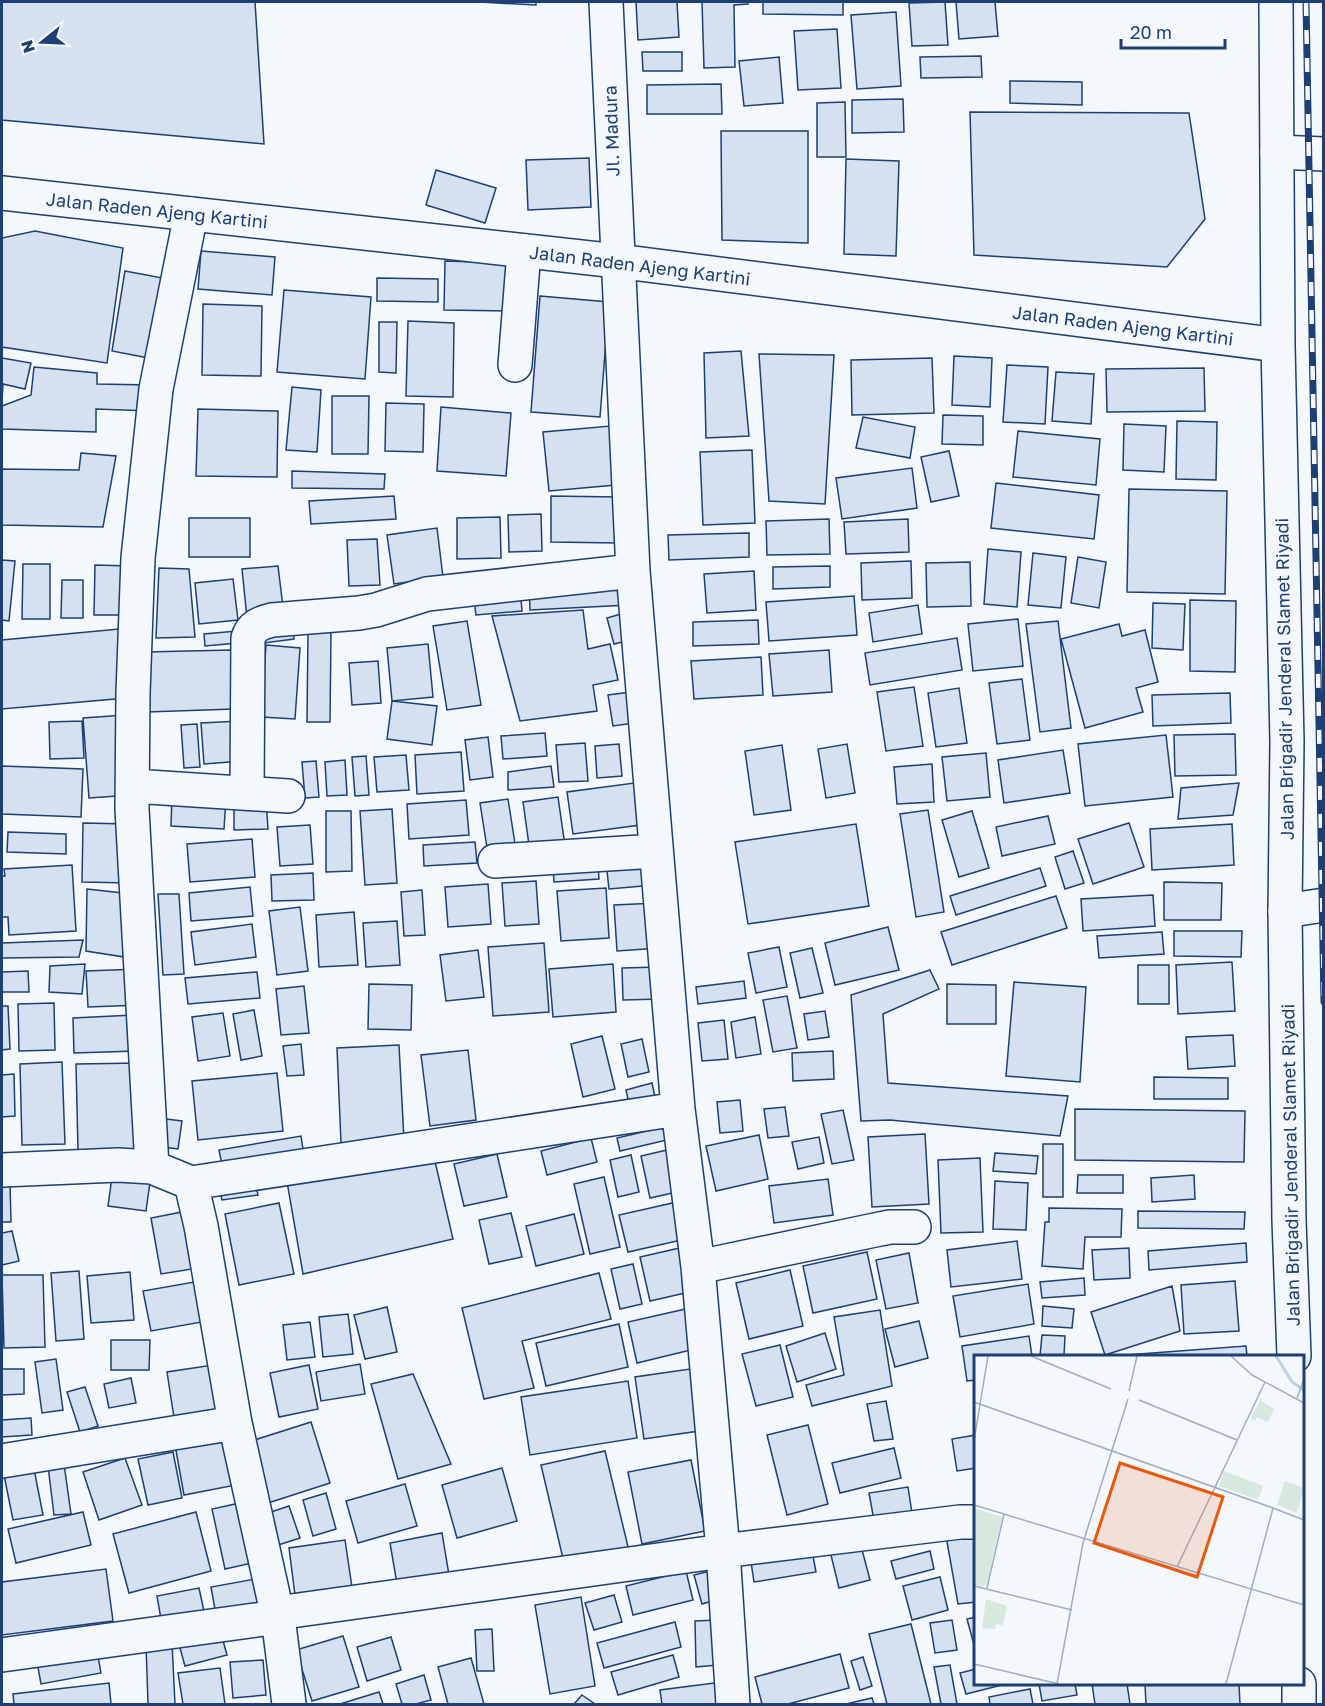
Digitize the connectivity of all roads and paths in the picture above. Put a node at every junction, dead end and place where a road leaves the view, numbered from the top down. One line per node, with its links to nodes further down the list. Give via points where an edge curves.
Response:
1 (606, 2): 8 (street, Jl. Madura)
2 (1276, 2): 3 (street, Jalan Brigadir Jenderal Slamet Riyadi)
3 (1277, 152): 4 (street); 9 (street, Jalan Brigadir Jenderal Slamet Riyadi)
4 (1323, 154)
5 (2, 193): 6 (street, Jalan Raden Ajeng Kartini)
6 (190, 214): 7 (street, Jalan Raden Ajeng Kartini); 12 (street, via 156,389 138,558)
7 (524, 251): 8 (street, Jalan Raden Ajeng Kartini); 10 (street)
8 (617, 261): 9 (street, Jalan Raden Ajeng Kartini); 11 (street, Jl. Madura)
9 (1278, 345): 18 (street, Jalan Brigadir Jenderal Slamet Riyadi, via 1287,741)
10 (515, 365)
11 (633, 571): 13 (street, via 427,594 367,612 259,624 248,638); 15 (street, Jl. Madura)
12 (133, 786): 13 (street); 20 (street)
13 (248, 793): 14 (street)
14 (288, 796)
15 (656, 851): 16 (street); 19 (street, Jl. Madura)
16 (495, 861)
17 (1323, 905): 18 (street)
18 (1286, 911): 25 (street, Jalan Brigadir Jenderal Slamet Riyadi)
19 (678, 1108): 22 (street); 24 (street, Jl. Madura)
20 (152, 1167): 21 (street); 22 (street)
21 (2, 1170)
22 (191, 1183): 26 (street)
23 (914, 1227): 24 (street, via 874,1230)
24 (698, 1267): 29 (street, Jl. Madura)
25 (1294, 1355)
26 (235, 1423): 27 (street); 30 (street)
27 (2, 1461)
28 (974, 1522): 29 (street)
29 (723, 1551): 30 (street); 34 (street, Jl. Madura)
30 (277, 1615): 31 (street); 33 (street)
31 (2, 1655)
32 (1299, 1685): 35 (street)
33 (289, 1704)
34 (733, 1704)
35 (1299, 1704)

